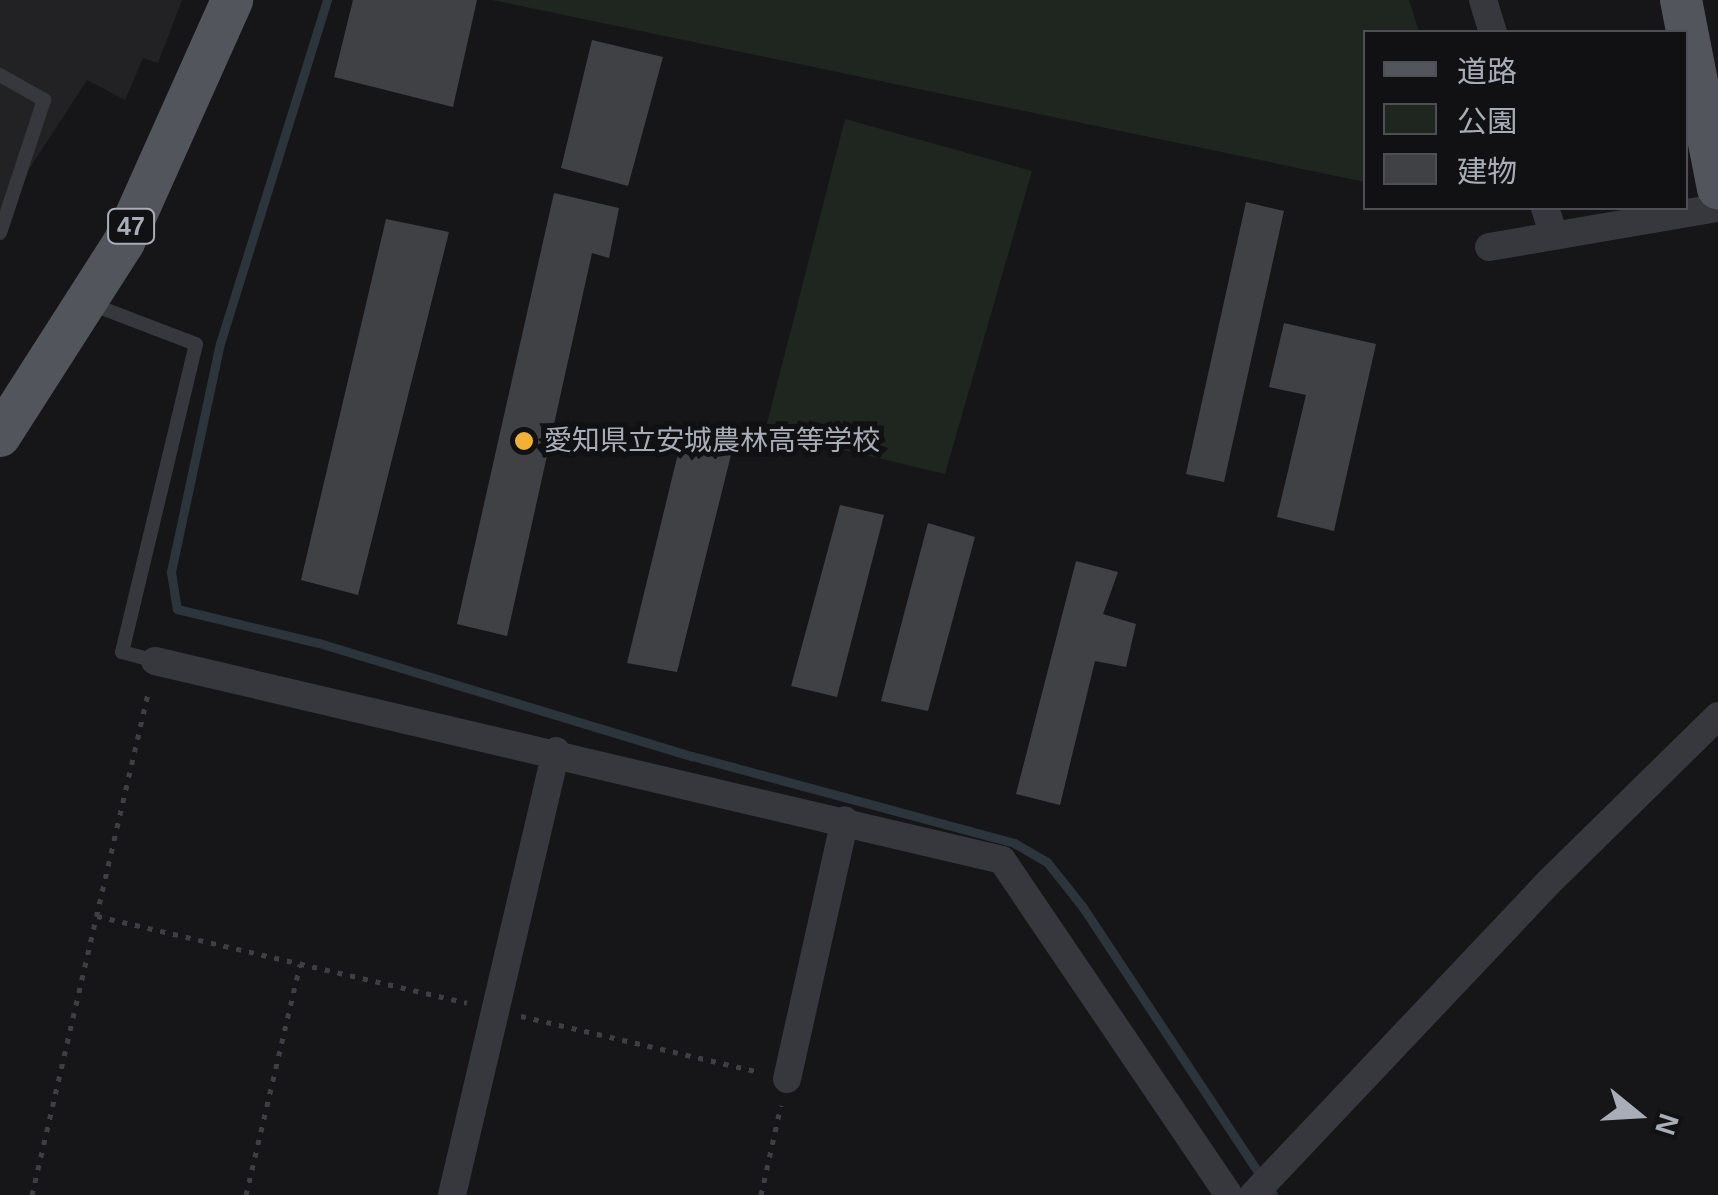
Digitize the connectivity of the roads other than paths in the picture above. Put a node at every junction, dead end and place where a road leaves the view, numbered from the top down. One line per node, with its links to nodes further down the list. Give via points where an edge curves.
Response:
1 (232, 0): 14 (main road, 47)
2 (1483, 0): 4 (street)
3 (1681, 0): 5 (main road)
4 (1492, 30)
5 (1687, 30)
6 (1688, 36): 8 (main road)
7 (0, 75): 11 (lane, via 44,100)
8 (1718, 188)
9 (1718, 208): 12 (street)
10 (1546, 210): 12 (street)
11 (0, 233)
12 (1554, 236): 13 (street)
13 (1490, 247)
14 (90, 304): 15 (main road, 47); 16 (lane, via 196,344 122,652)
15 (0, 436)
16 (155, 661): 18 (street)
17 (1718, 716): 23 (street)
18 (556, 751): 19 (street); 21 (street)
19 (845, 820): 20 (street); 22 (street, via 1002,860)
20 (787, 1079)
21 (452, 1195)
22 (1230, 1195)
23 (1252, 1195)

